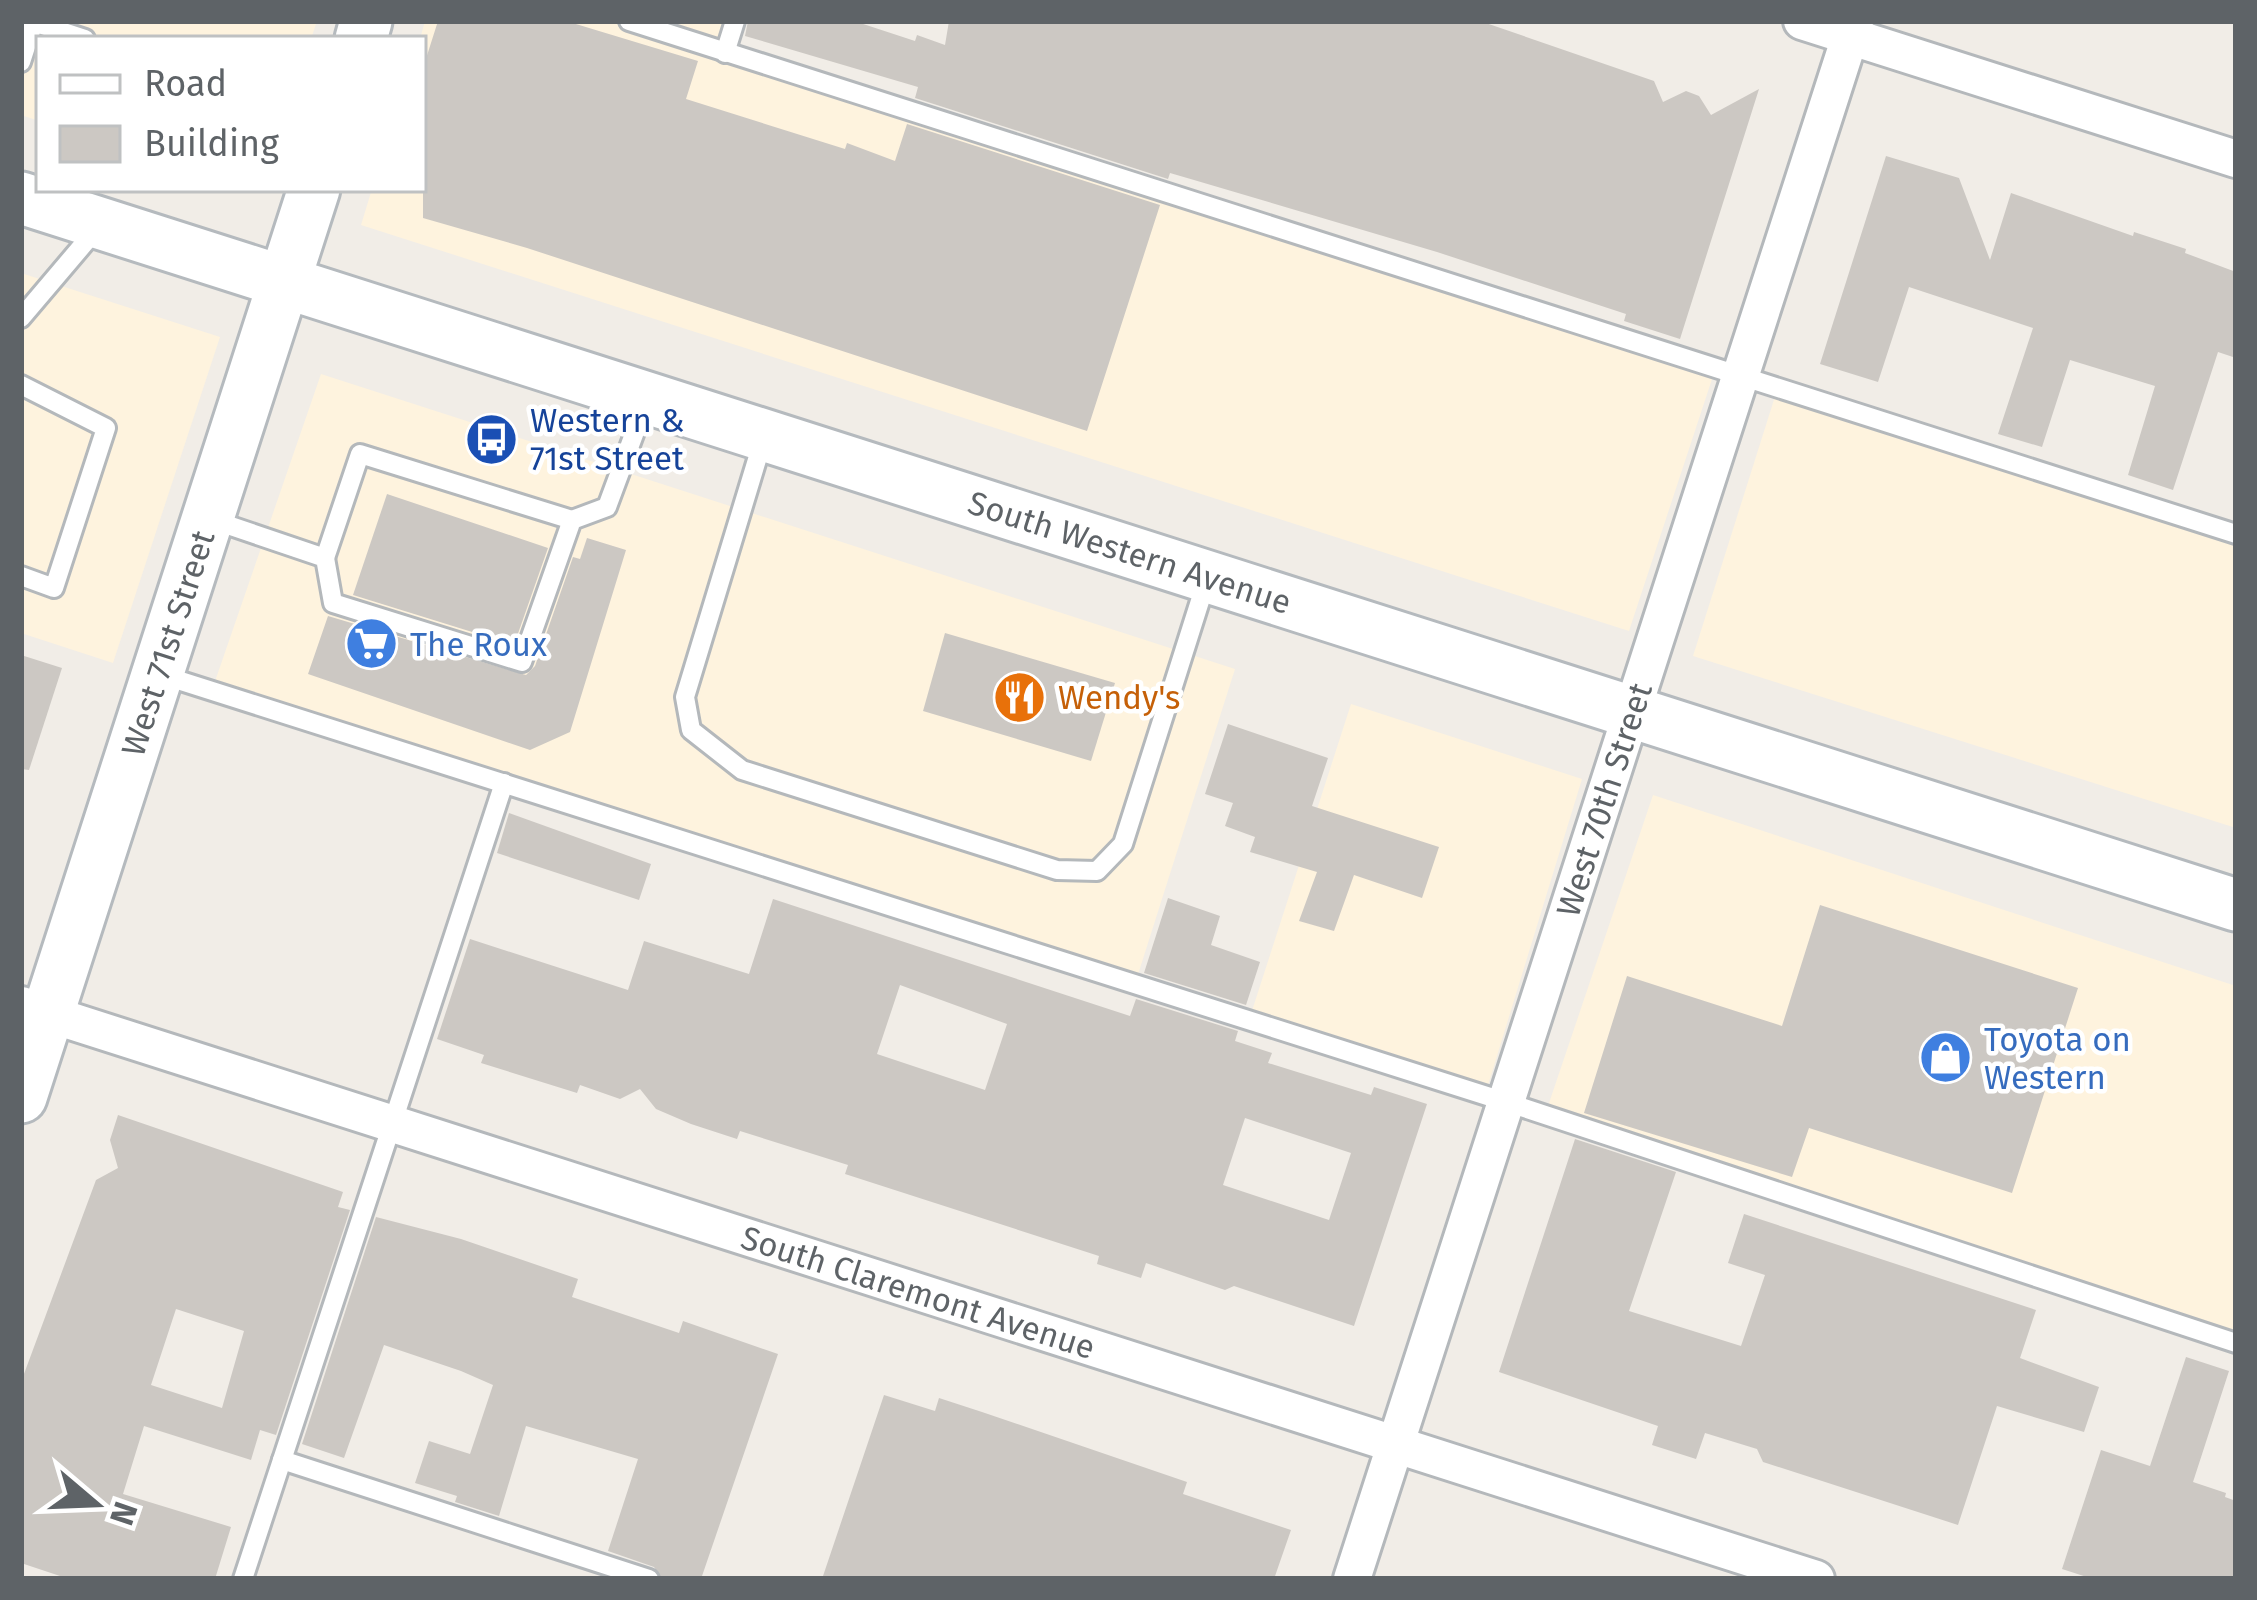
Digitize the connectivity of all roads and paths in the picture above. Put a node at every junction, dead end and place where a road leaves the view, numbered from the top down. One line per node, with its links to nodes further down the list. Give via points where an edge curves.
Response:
1 (629, 21): 7 (lane)
2 (735, 21): 7 (lane)
3 (1802, 21): 5 (street)
4 (32, 22): 6 (lane); 8 (lane)
5 (1852, 28): 9 (street); 15 (street, West 70th Street)
6 (76, 36)
7 (725, 52): 15 (lane)
8 (21, 62)
9 (2236, 159)
10 (313, 192): 13 (main road, West 71st Street)
11 (21, 198): 12 (main road, South Western Avenue)
12 (101, 224): 13 (main road, South Western Avenue); 14 (lane)
13 (285, 282): 17 (main road, South Western Avenue); 19 (main road, West 71st Street)
14 (21, 318)
15 (1741, 374): 21 (lane); 26 (street, West 70th Street)
16 (21, 385): 23 (lane, via 106,428 54,587)
17 (647, 398): 18 (main road, South Western Avenue); 20 (lane, via 607,508)
18 (764, 435): 24 (main road, South Western Avenue); 24 (lane, via 685,697 692,730 742,770 809,792 1057,870 1097,871 1123,844)
19 (208, 519): 22 (lane); 25 (main road, West 71st Street)
20 (572, 520): 22 (lane, via 360,454); 22 (lane, via 522,662 333,603)
21 (2236, 533)
22 (325, 559)
23 (21, 576)
24 (1208, 577): 26 (main road, South Western Avenue)
25 (158, 673): 27 (lane); 29 (main road, West 71st Street)
26 (1632, 712): 28 (main road, South Western Avenue); 31 (street, West 70th Street)
27 (504, 783): 31 (lane); 32 (lane)
28 (2236, 905)
29 (35, 1010): 30 (main road, West 71st Street); 32 (street, South Claremont Avenue)
30 (21, 1097)
31 (1506, 1102): 33 (lane); 34 (street, West 70th Street)
32 (393, 1123): 34 (street, South Claremont Avenue); 35 (lane)
33 (2236, 1343)
34 (1395, 1445): 38 (street, West 70th Street); 39 (street, South Claremont Avenue)
35 (282, 1460): 36 (lane); 37 (lane)
36 (243, 1579)
37 (649, 1579)
38 (1352, 1579)
39 (1816, 1579)

